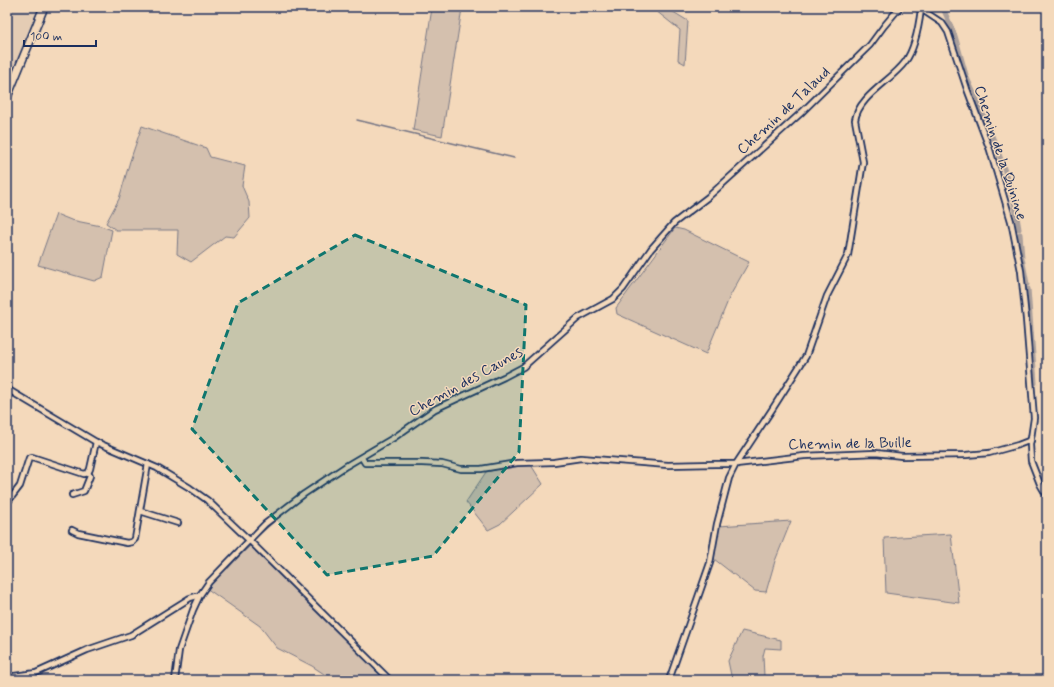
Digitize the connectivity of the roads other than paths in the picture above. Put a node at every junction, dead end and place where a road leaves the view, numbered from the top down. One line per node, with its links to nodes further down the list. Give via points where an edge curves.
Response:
1 (44, 7): 4 (main road)
2 (900, 7): 5 (street, Chemin de Talaud, via 870,45 802,112)
3 (920, 8): 7 (street, Chemin de la Quinine, via 942,23 948,32 990,150 1011,221 1021,271 1026,319 1034,418); 11 (street, via 920,24 906,60 897,72 864,101 856,113 863,162 848,255 827,296 806,356)
4 (7, 98)
5 (674, 223): 9 (street, Chemin des Caunes, via 651,249 618,295 578,318 523,367 435,409)
6 (7, 390): 8 (street)
7 (1031, 440): 11 (street, Chemin de la Buille, via 989,453 966,455 902,456 876,453 804,456); 14 (street, Chemin de la Quinine, via 1031,461)
8 (96, 442): 10 (street); 12 (street)
9 (362, 458): 11 (street, Chemin de la Buille, via 366,463 442,464 461,469 581,458 668,465); 19 (street, Chemin des Caunes, via 346,466 278,513)
10 (148, 464): 16 (street); 19 (street, via 206,500)
11 (736, 464): 24 (street, via 729,478 710,563)
12 (88, 473): 13 (street, via 90,476 84,491); 15 (street, via 29,458 20,486)
13 (72, 495)
14 (1047, 496)
15 (7, 504)
16 (140, 511): 17 (street); 18 (street, via 135,539 132,542 78,534)
17 (178, 523)
18 (72, 530)
19 (250, 541): 20 (street, Chemin des Caunes, via 209,582); 23 (street)
20 (200, 595): 21 (street, via 190,598 131,635 87,650 36,673); 22 (street, Chemin des Caunes, via 179,650)
21 (7, 677)
22 (175, 680)
23 (390, 680)
24 (669, 680)

